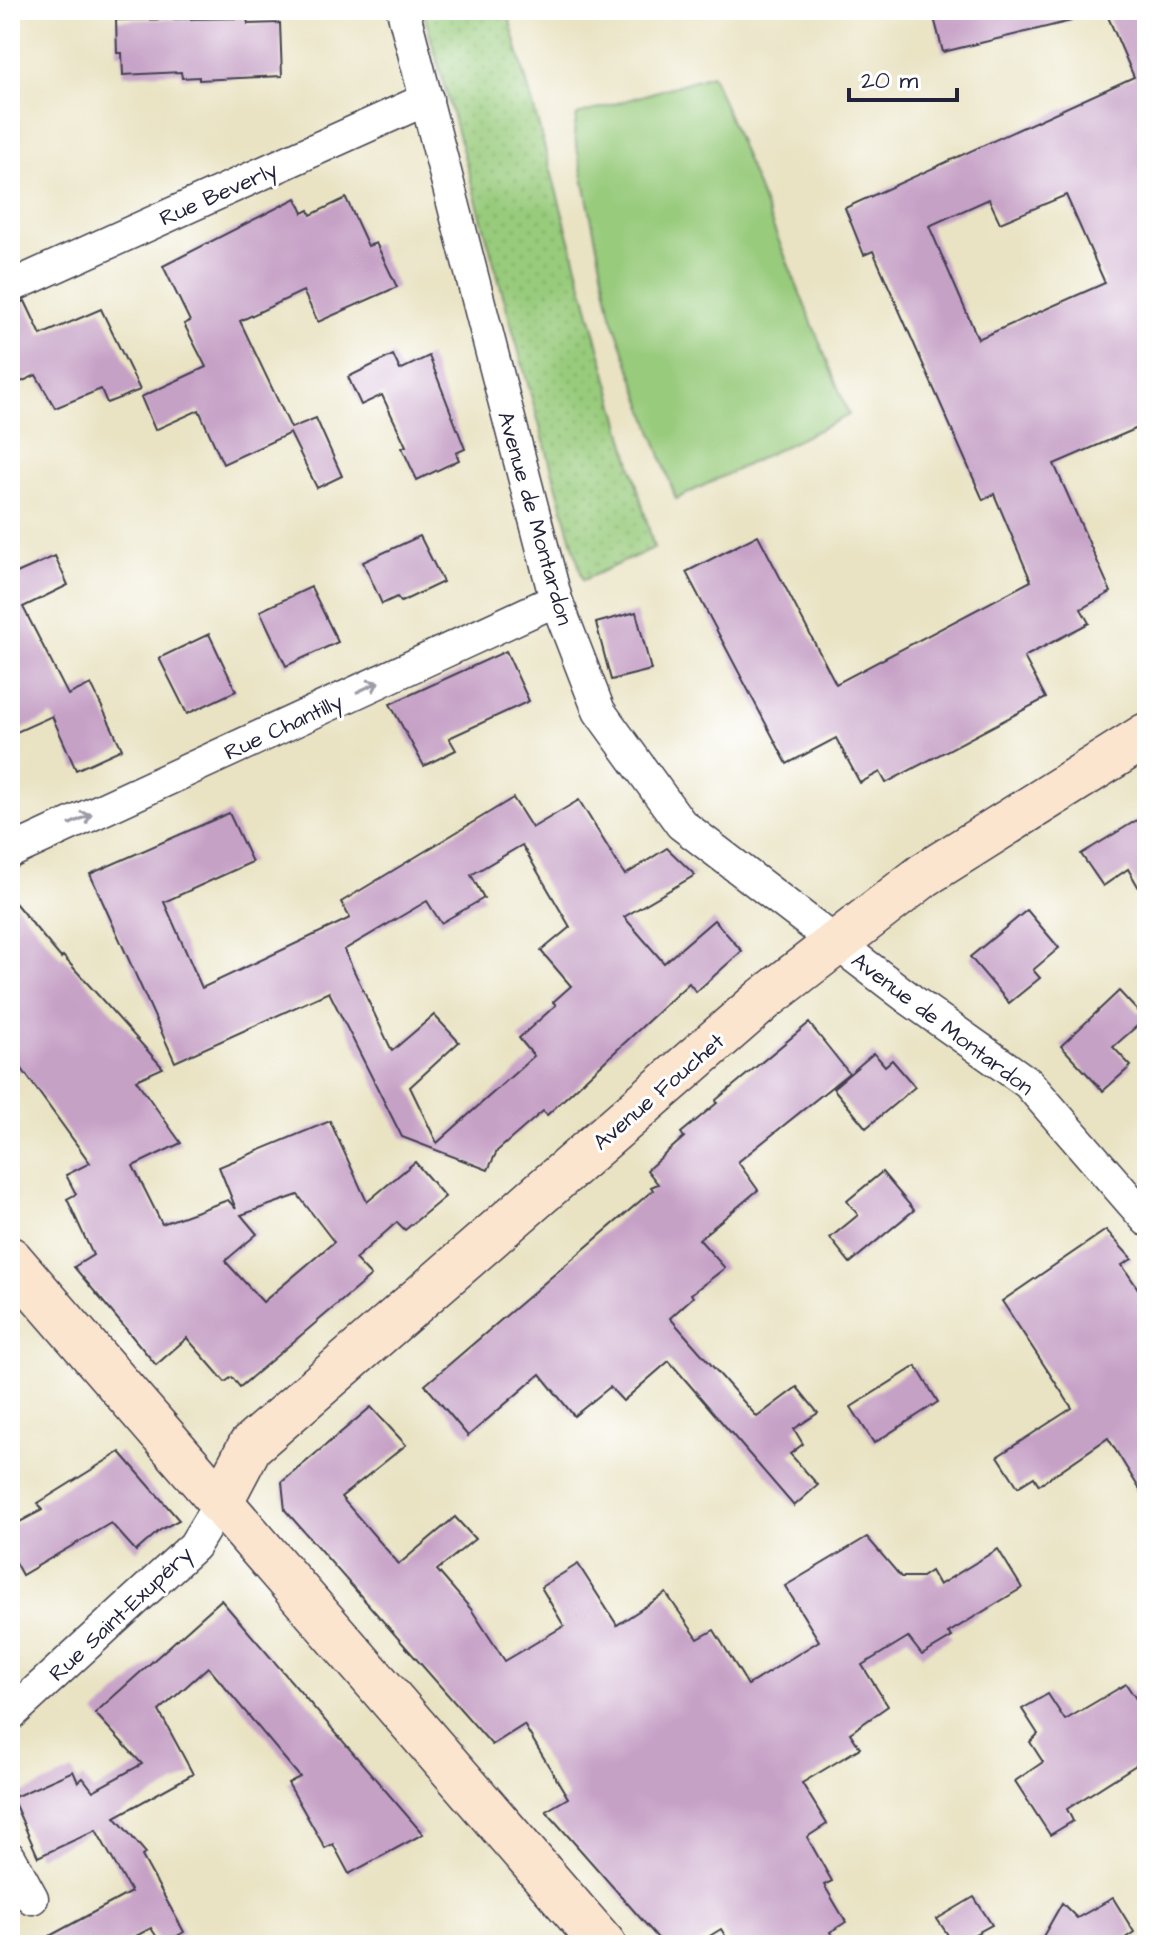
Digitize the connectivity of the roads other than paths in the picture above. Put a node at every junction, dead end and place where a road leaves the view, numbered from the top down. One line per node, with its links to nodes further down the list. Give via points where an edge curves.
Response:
1 (403, 10): 2 (street, Avenue de Montardon)
2 (427, 99): 3 (street, Rue Beverly); 4 (street, Avenue de Montardon)
3 (10, 287)
4 (556, 600): 6 (street, Rue Chantilly, one-way to 4); 7 (street, Avenue de Montardon, via 599,711 681,824)
5 (1147, 735): 7 (street, Avenue Fouchet, via 924,875)
6 (10, 852)
7 (838, 942): 8 (street, Avenue de Montardon, via 1028,1083); 10 (street, Avenue Fouchet, via 764,999 250,1446)
8 (1147, 1220)
9 (10, 1259): 10 (street)
10 (220, 1503): 11 (street, Rue Saint-Exupéry, via 194,1546); 14 (street)
11 (10, 1715)
12 (10, 1858): 13 (street)
13 (32, 1898)
14 (604, 1945)

